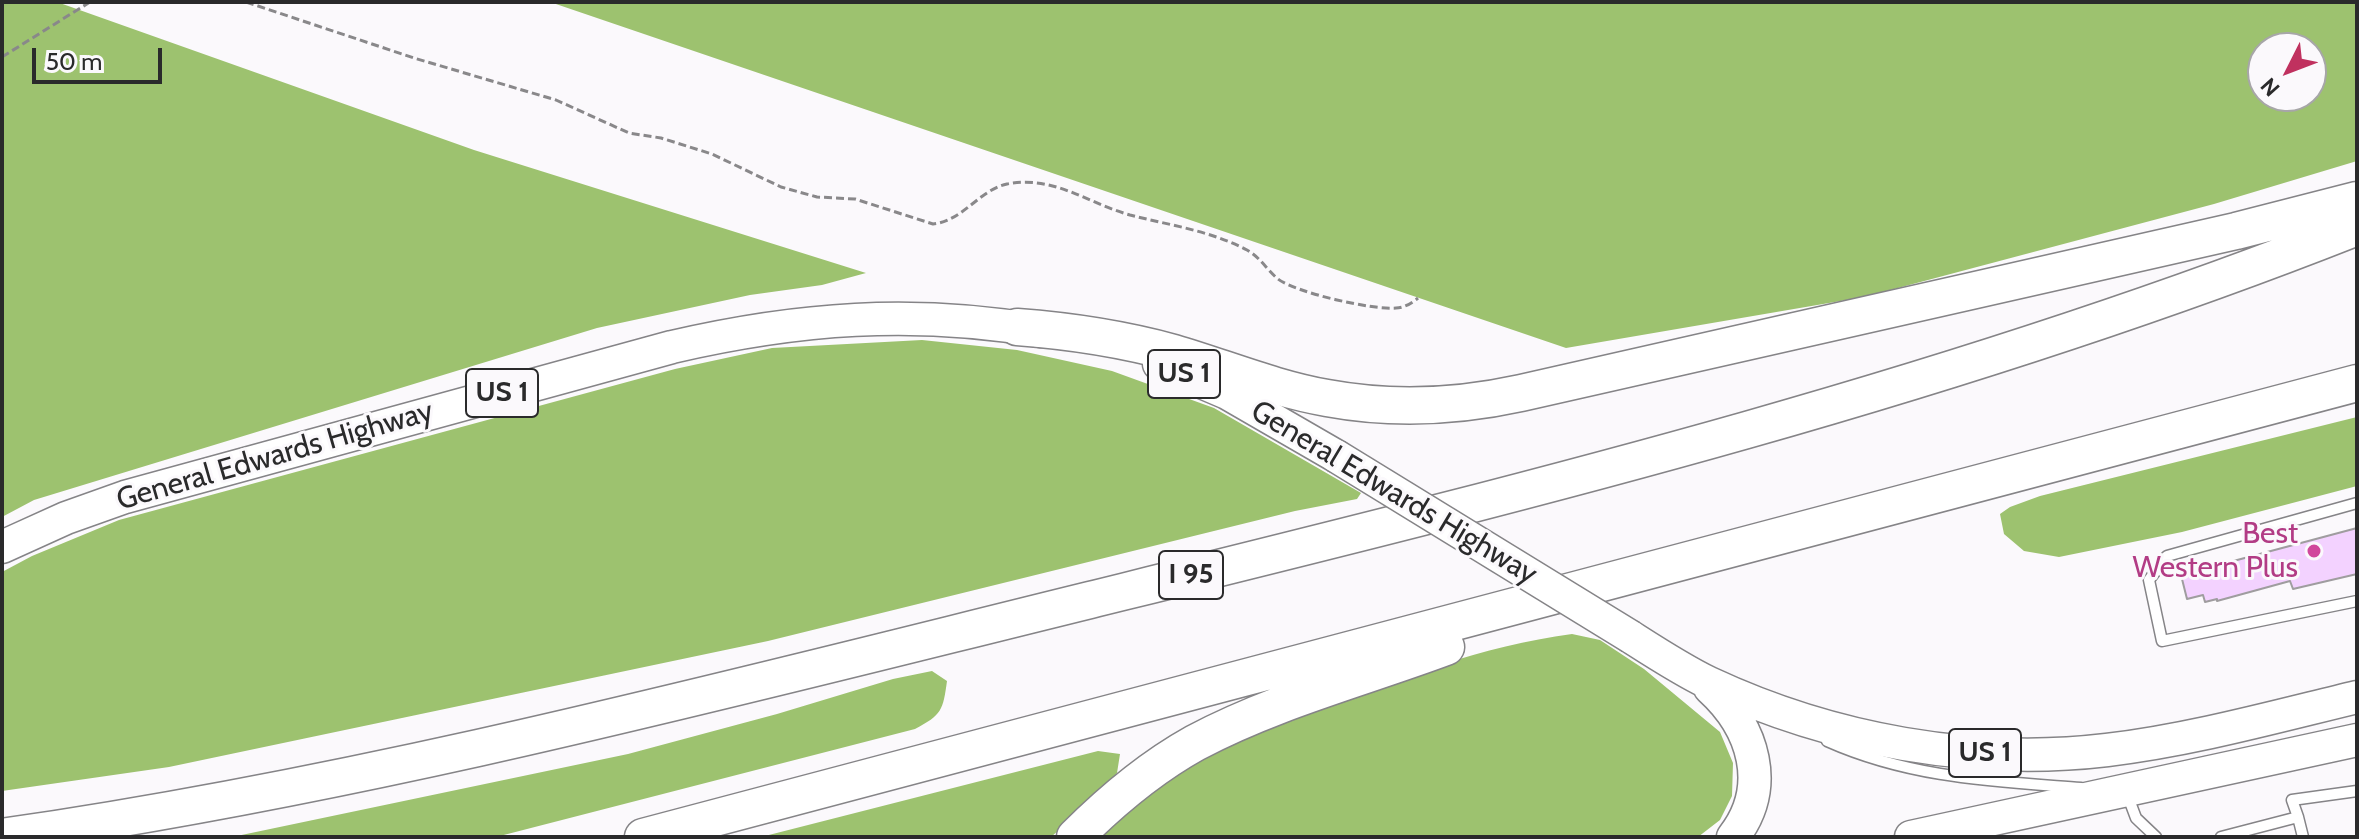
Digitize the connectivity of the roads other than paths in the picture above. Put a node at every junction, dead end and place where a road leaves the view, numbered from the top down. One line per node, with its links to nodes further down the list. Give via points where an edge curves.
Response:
1 (2357, 200): 3 (highway, via 1536,390 1453,404 1385,405 1329,398 1130,342)
2 (2357, 227): 16 (highway, I 95, via 1954,369 1552,485 470,751 207,805)
3 (1017, 327): 6 (main road, General Edwards Highway / US 1, via 955,319 859,318 715,337 156,488 66,518); 9 (main road, General Edwards Highway / US 1, bridge, via 1169,368 1257,409)
4 (2357, 383): 7 (highway)
5 (2357, 503): 8 (lane, via 2167,556 2149,580 2162,641)
6 (2, 547)
7 (1590, 587): 17 (highway); 18 (highway, via 1219,732 1137,781)
8 (2357, 601)
9 (1694, 675): 11 (main road, General Edwards Highway / US 1); 19 (main road, via 1734,714 1752,753 1752,801)
10 (2357, 697): 11 (main road, General Edwards Highway / US 1, via 2163,741 2041,754 1891,741)
11 (1767, 708): 13 (lane, via 1861,755 1925,773)
12 (2357, 740): 13 (main road, US 1)
13 (2126, 791): 20 (main road, US 1); 21 (lane, via 2136,818)
14 (2357, 791): 15 (lane, via 2292,800)
15 (2298, 817): 22 (lane); 23 (lane)
16 (2, 837)
17 (643, 837)
18 (1075, 837)
19 (1733, 837)
20 (1911, 837)
21 (2156, 837)
22 (2221, 837)
23 (2303, 837)

